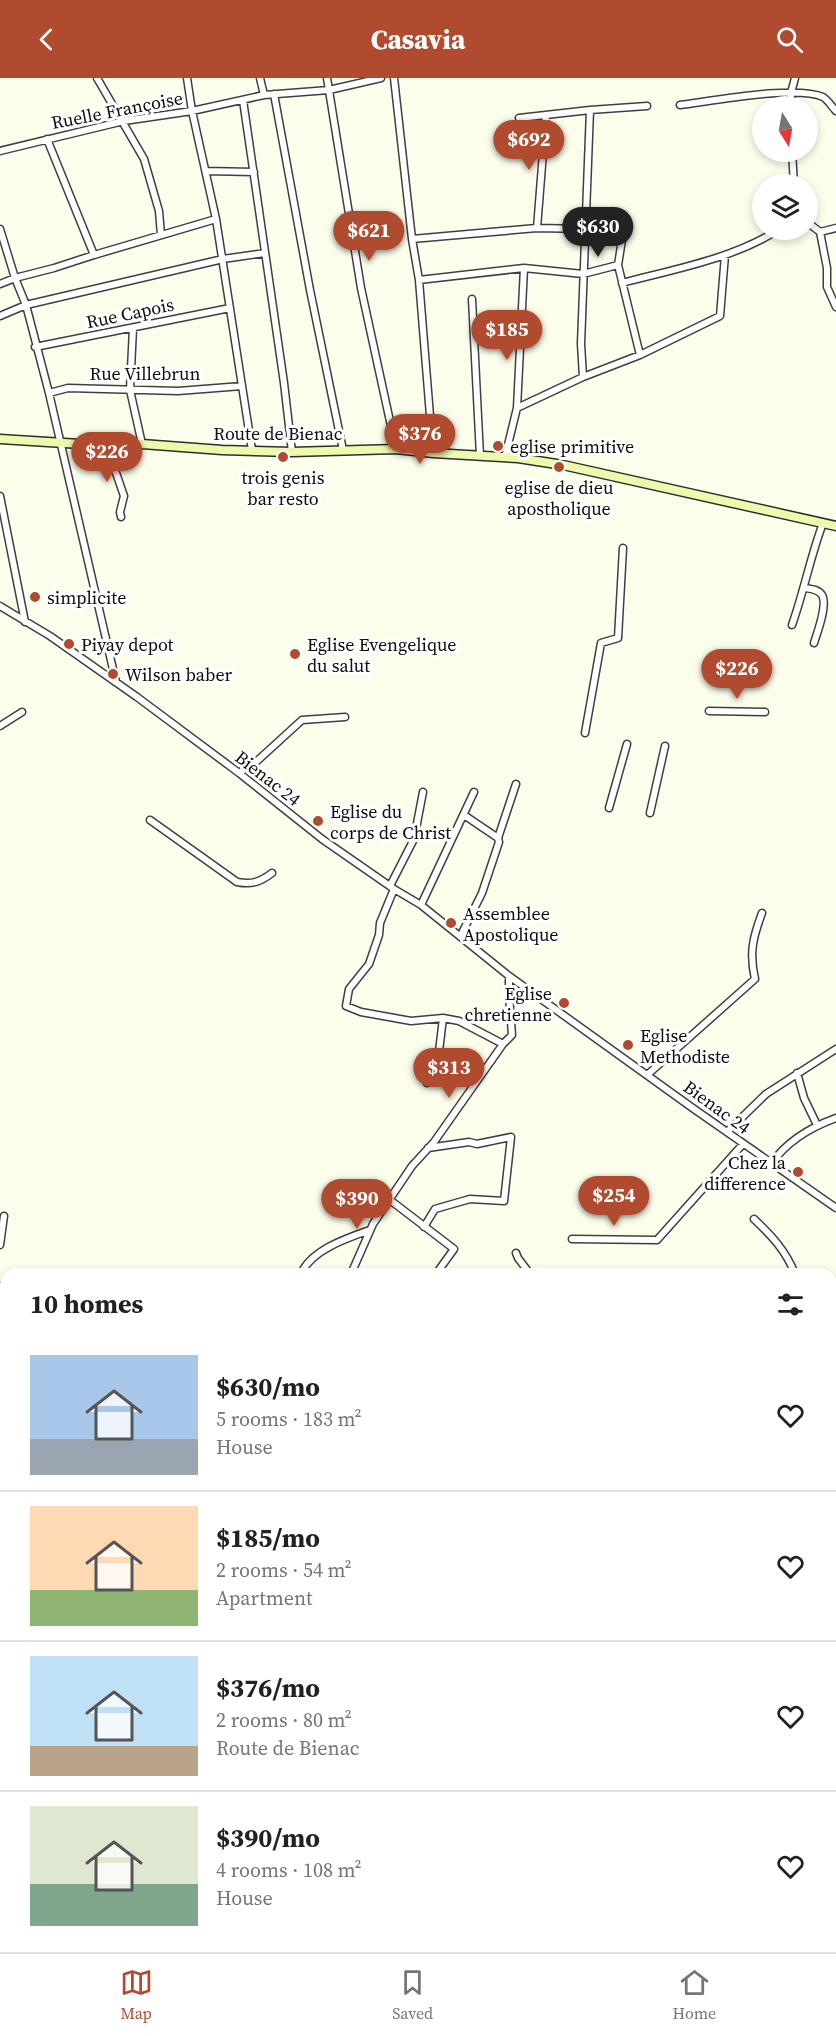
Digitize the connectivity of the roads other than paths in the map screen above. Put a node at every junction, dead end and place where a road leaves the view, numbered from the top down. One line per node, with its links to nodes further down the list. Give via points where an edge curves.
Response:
1 (98, 78): 21 (street)
2 (187, 78): 17 (street)
3 (260, 78): 11 (street)
4 (327, 78): 8 (street)
5 (381, 78): 8 (street, Ruelle Françoise)
6 (394, 78): 34 (street)
7 (795, 78): 9 (street)
8 (329, 90): 10 (street, Ruelle Françoise); 64 (street, via 361,288)
9 (791, 93): 12 (street); 14 (street); 18 (street, via 824,98)
10 (274, 94): 11 (street, Ruelle Françoise); 66 (street)
11 (264, 95): 13 (street, Ruelle Françoise)
12 (791, 96)
13 (243, 100): 17 (street, Ruelle Françoise); 25 (street)
14 (680, 105)
15 (647, 106): 16 (street)
16 (590, 110): 19 (street); 31 (street)
17 (192, 111): 21 (street, Ruelle Françoise); 24 (street)
18 (836, 111)
19 (546, 115): 20 (street); 28 (street)
20 (519, 118)
21 (124, 121): 22 (street, Ruelle Françoise); 33 (street, via 144,159 159,211)
22 (47, 139): 23 (street, Ruelle Françoise); 37 (street)
23 (0, 151)
24 (206, 171): 25 (street); 26 (street)
25 (254, 172): 36 (street)
26 (216, 219): 33 (street); 39 (street)
27 (625, 221): 40 (street)
28 (537, 228): 31 (street); 34 (street)
29 (836, 228): 32 (street)
30 (0, 229): 43 (street)
31 (586, 229): 42 (street)
32 (820, 232): 49 (street, via 827,287)
33 (161, 235): 37 (street)
34 (412, 239): 44 (street)
35 (760, 240): 38 (street)
36 (265, 253): 39 (street); 67 (street)
37 (94, 255): 43 (street)
38 (725, 255): 45 (street); 54 (street, via 720,316)
39 (222, 259): 48 (street); 50 (street)
40 (618, 265): 42 (street); 45 (street)
41 (524, 268): 42 (street); 44 (street); 59 (street)
42 (583, 274): 55 (street)
43 (15, 278): 46 (street); 48 (street)
44 (419, 280): 68 (street)
45 (622, 283): 54 (street)
46 (0, 284)
47 (472, 299): 69 (street)
48 (26, 305): 51 (street); 53 (street)
49 (836, 307)
50 (230, 308): 52 (street, Rue Capois); 56 (street)
51 (0, 316)
52 (133, 328): 53 (street, Rue Capois); 57 (street)
53 (35, 347): 58 (street)
54 (640, 355): 55 (street)
55 (583, 376): 59 (street)
56 (242, 386): 57 (street, Rue Villebrun); 65 (street)
57 (130, 390): 58 (street, Rue Villebrun, via 68,388); 63 (street)
58 (49, 393): 61 (street)
59 (517, 408): 70 (street)
60 (0, 440): 61 (main road, Route de Bienac)
61 (60, 442): 62 (main road, Route de Bienac); 81 (street)
62 (106, 444): 63 (main road, Route de Bienac); 72 (street, via 124,496)
63 (142, 444): 65 (main road, Route de Bienac)
64 (396, 449): 66 (main road, Route de Bienac); 68 (main road, Route de Bienac)
65 (252, 450): 67 (main road, Route de Bienac)
66 (343, 450): 67 (main road, Route de Bienac)
67 (292, 452)
68 (433, 453): 69 (main road, Route de Bienac)
69 (480, 456): 70 (main road, Route de Bienac)
70 (505, 457): 73 (main road, Route de Bienac, via 564,465)
71 (0, 499): 78 (street)
72 (121, 517)
73 (823, 523): 74 (main road, Route de Bienac); 76 (street, via 808,565)
74 (836, 526)
75 (623, 548): 87 (street, via 618,638 601,643)
76 (805, 588): 79 (street); 80 (street, via 815,589 823,601)
77 (0, 606): 78 (street, Bienac 24)
78 (25, 622): 81 (street, Bienac 24)
79 (792, 625)
80 (814, 643)
81 (116, 682): 90 (street, Bienac 24)
82 (709, 711): 84 (street)
83 (22, 712): 86 (street)
84 (765, 712)
85 (345, 717): 90 (street, via 302,720)
86 (0, 726)
87 (585, 733)
88 (627, 744): 94 (street)
89 (665, 746): 95 (street)
90 (238, 773): 100 (street, Bienac 24, via 322,839)
91 (516, 784): 98 (street)
92 (423, 792): 100 (street, via 414,839)
93 (474, 792): 96 (street)
94 (609, 808)
95 (650, 813)
96 (464, 815): 98 (street); 101 (street)
97 (150, 820): 99 (street, via 237,882 262,881)
98 (498, 838): 103 (street, via 482,893)
99 (272, 873)
100 (392, 887): 101 (street, Bienac 24); 105 (street, via 369,964 349,989 346,1006 411,1021)
101 (421, 905): 103 (street, Bienac 24)
102 (762, 912): 109 (street, via 753,937 751,961 755,979)
103 (460, 935): 104 (street, Bienac 24)
104 (510, 976): 106 (street, via 512,1035); 109 (street, Bienac 24)
105 (443, 1018): 106 (street, via 459,1021); 110 (street, via 437,1068)
106 (502, 1044): 115 (street)
107 (836, 1049): 108 (street)
108 (797, 1073): 112 (street); 113 (street, via 766,1094)
109 (647, 1075): 113 (street, Bienac 24)
110 (427, 1083)
111 (836, 1118): 112 (street)
112 (817, 1125): 116 (street, via 792,1142)
113 (727, 1132): 114 (street, Bienac 24)
114 (743, 1144): 116 (street, Bienac 24); 123 (street, via 657,1240)
115 (428, 1148): 117 (street); 121 (street, via 511,1137 504,1201 456,1202 435,1209)
116 (771, 1164): 118 (street, Bienac 24)
117 (390, 1200): 121 (street); 122 (street)
118 (836, 1208)
119 (4, 1216): 124 (street)
120 (754, 1219): 130 (street, via 775,1238)
121 (424, 1227): 128 (street, via 454,1249)
122 (370, 1230): 126 (street, via 320,1253); 127 (street)
123 (572, 1239)
124 (0, 1245)
125 (516, 1253): 129 (street)
126 (306, 1268)
127 (354, 1268)
128 (440, 1268)
129 (526, 1268)
130 (792, 1268)

